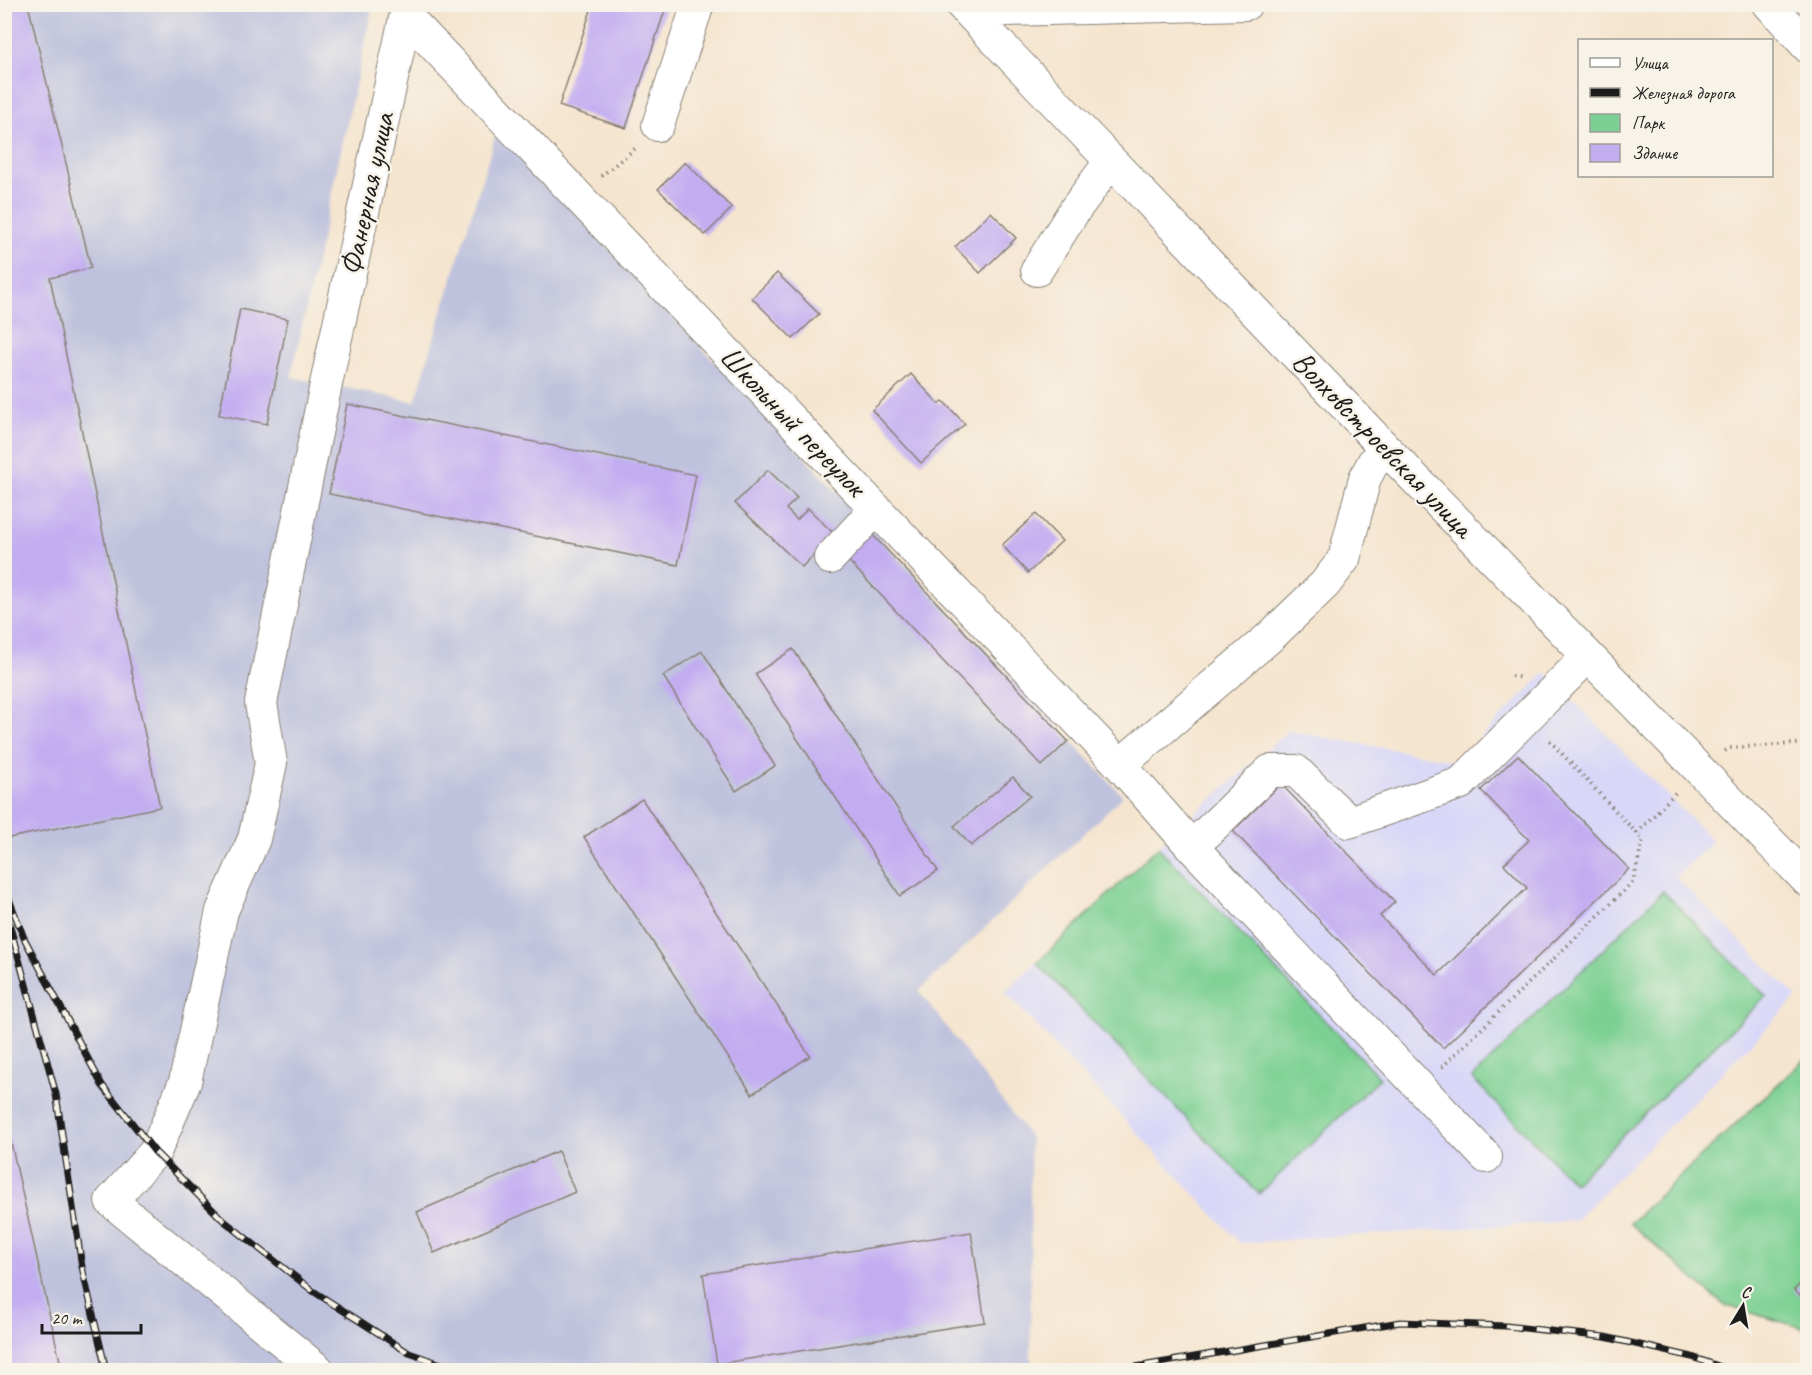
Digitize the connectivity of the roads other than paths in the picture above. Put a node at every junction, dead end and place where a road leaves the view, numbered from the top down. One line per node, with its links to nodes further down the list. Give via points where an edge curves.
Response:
1 (698, 4): 7 (street)
2 (1246, 4): 4 (street)
3 (1769, 4): 6 (street)
4 (964, 8): 8 (street, Волховстроевская улица)
5 (407, 10): 11 (street, Школьный переулок); 18 (street, Фанерная улица, via 261,704 270,763 254,839 222,911 185,1082 155,1152 111,1201)
6 (1808, 46)
7 (658, 124)
8 (1110, 162): 9 (street); 10 (street, Волховстроевская улица)
9 (1037, 270)
10 (1387, 450): 13 (street, Волховстроевская улица); 14 (street, via 1374,461 1365,478 1344,559 1325,584 1271,636)
11 (876, 509): 12 (street); 14 (street, Школьный переулок)
12 (830, 558)
13 (1588, 656): 15 (street, via 1461,783 1349,822 1296,771 1270,771); 16 (street, Волховстроевская улица)
14 (1120, 765): 15 (street, Школьный переулок)
15 (1185, 838): 17 (street, Школьный переулок)
16 (1808, 881)
17 (1486, 1157)
18 (318, 1371)

